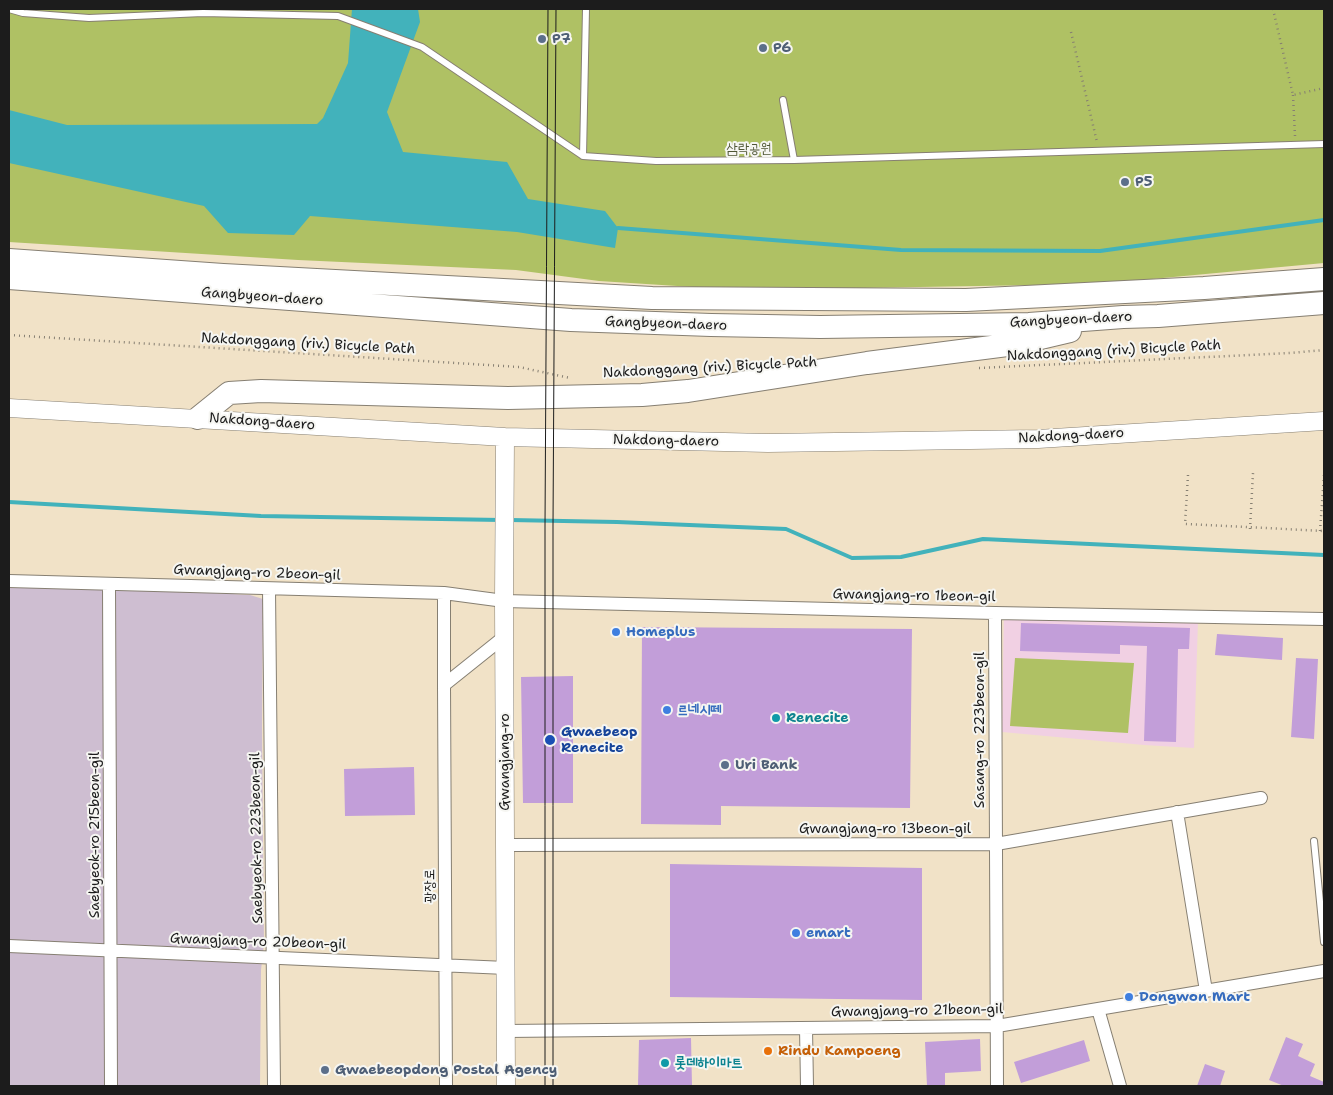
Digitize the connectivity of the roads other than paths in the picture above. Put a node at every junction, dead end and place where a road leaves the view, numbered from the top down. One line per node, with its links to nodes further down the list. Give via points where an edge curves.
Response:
1 (9, 9): 5 (lane, via 89,18 203,13 338,16 422,47)
2 (586, 9): 5 (lane)
3 (783, 100): 6 (lane)
4 (1324, 144): 6 (lane)
5 (582, 156): 6 (lane, via 656,161)
6 (794, 160)
7 (9, 260): 10 (highway, Gangbyeon-daero, via 652,298 966,300)
8 (9, 278): 12 (highway, Gangbyeon-daero, via 626,323 820,327 1029,324)
9 (1324, 279): 10 (highway, Gangbyeon-daero)
10 (1204, 288): 12 (highway)
11 (1324, 303): 12 (highway, Gangbyeon-daero)
12 (1123, 317): 14 (highway, via 1015,344 688,391 508,398 260,391 229,393)
13 (9, 408): 14 (main road, Nakdong-daero)
14 (198, 418): 16 (main road, Nakdong-daero)
15 (1324, 421): 16 (main road, Nakdong-daero, via 1038,439 768,443)
16 (505, 437): 21 (main road, Gwangjang-ro)
17 (9, 581): 18 (street, Gwangjang-ro 2beon-gil)
18 (109, 584): 19 (street, Gwangjang-ro 2beon-gil); 33 (street, Saebyeok-ro 215beon-gil)
19 (269, 589): 20 (street, Gwangjang-ro 2beon-gil); 34 (street, Saebyeok-ro 223beon-gil)
20 (444, 594): 21 (street, Gwangjang-ro 2beon-gil); 25 (street, 광장로)
21 (504, 594): 22 (street, Gwangjang-ro 1beon-gil); 24 (main road, Gwangjang-ro)
22 (995, 613): 23 (street, Gwangjang-ro 1beon-gil); 29 (street, Sasang-ro 223beon-gil)
23 (1324, 619)
24 (504, 637): 25 (street); 30 (main road, Gwangjang-ro)
25 (444, 685): 35 (street, 광장로)
26 (1261, 798): 27 (street, Gwangjang-ro 13beon-gil)
27 (1177, 812): 29 (street, Gwangjang-ro 13beon-gil); 38 (street)
28 (1314, 841): 31 (lane)
29 (996, 844): 30 (street, Gwangjang-ro 13beon-gil); 40 (street, Sasang-ro 223beon-gil)
30 (505, 845): 36 (main road, Gwangjang-ro)
31 (1324, 942)
32 (9, 946): 33 (street, Gwangjang-ro 20beon-gil)
33 (111, 950): 34 (street, Gwangjang-ro 20beon-gil); 43 (street, Saebyeok-ro 215beon-gil)
34 (273, 957): 35 (street, Gwangjang-ro 20beon-gil); 44 (street, Saebyeok-ro 223beon-gil)
35 (445, 965): 36 (street, Gwangjang-ro 20beon-gil); 45 (street, 광장로)
36 (506, 968): 42 (main road, Gwangjang-ro)
37 (1324, 971): 38 (street, Gwangjang-ro 21beon-gil)
38 (1206, 991): 39 (street, Gwangjang-ro 21beon-gil)
39 (1098, 1009): 40 (street, Gwangjang-ro 21beon-gil); 49 (street)
40 (997, 1026): 41 (street, Gwangjang-ro 21beon-gil); 48 (street, Sasang-ro 223beon-gil)
41 (806, 1028): 42 (street, Gwangjang-ro 21beon-gil); 47 (street)
42 (506, 1031): 46 (main road, Gwangjang-ro)
43 (111, 1086)
44 (274, 1086)
45 (446, 1086)
46 (506, 1086)
47 (806, 1086)
48 (997, 1086)
49 (1120, 1086)

